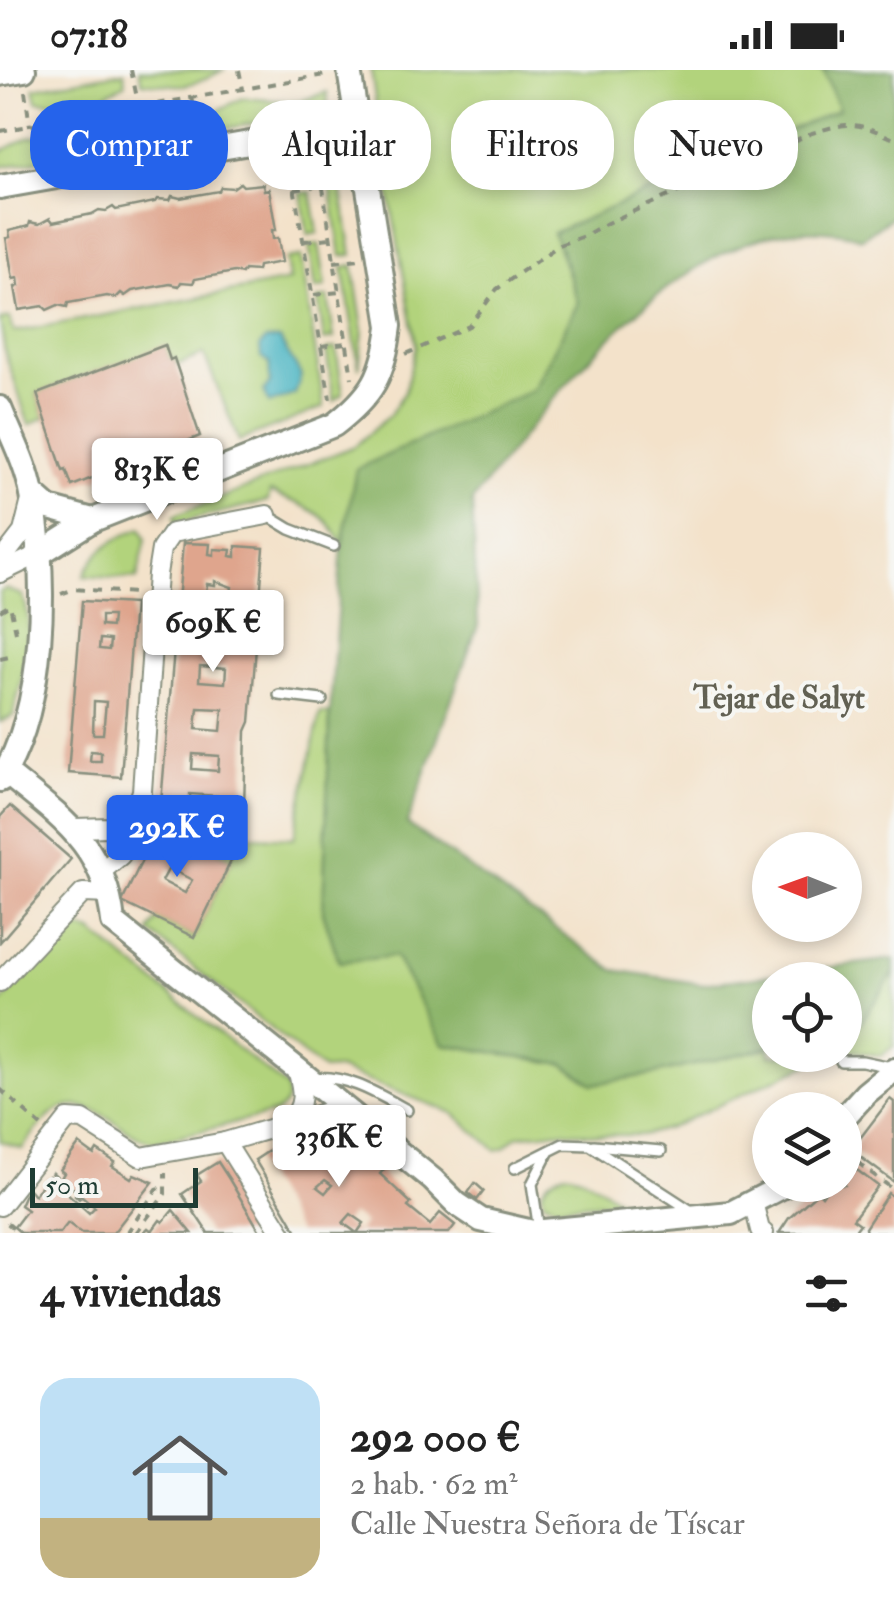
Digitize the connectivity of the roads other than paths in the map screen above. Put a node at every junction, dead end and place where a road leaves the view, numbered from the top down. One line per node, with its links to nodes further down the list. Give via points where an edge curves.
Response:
1 (23, 70): 3 (street)
2 (349, 70): 4 (street)
3 (0, 74)
4 (354, 100)
5 (248, 144): 6 (street)
6 (0, 187)
7 (368, 190): 11 (street, via 390,326 386,358 357,408 334,425)
8 (0, 408): 9 (street)
9 (32, 493): 11 (street, via 49,508); 13 (street); 14 (street, via 23,532)
10 (267, 516): 12 (lane); 20 (street, via 172,532 162,549 142,791)
11 (93, 520): 13 (street); 16 (street, via 67,548)
12 (334, 546)
13 (40, 554): 15 (street); 16 (street)
14 (0, 562)
15 (0, 573)
16 (49, 592): 19 (street, via 26,720)
17 (280, 695): 18 (lane)
18 (322, 700)
19 (3, 776): 21 (street)
20 (134, 816): 21 (street, via 110,827); 22 (street, via 121,855)
21 (74, 828): 22 (street)
22 (102, 871): 23 (street)
23 (110, 894): 24 (street, via 83,893); 27 (street, via 113,922)
24 (0, 982)
25 (862, 1061): 26 (lane)
26 (894, 1068): 28 (street)
27 (303, 1074): 29 (street); 30 (lane, via 330,1076); 31 (street, via 300,1111)
28 (862, 1097)
29 (344, 1107): 31 (street); 41 (street, via 481,1220)
30 (407, 1110)
31 (288, 1123): 32 (street)
32 (226, 1142): 37 (street, via 141,1157 83,1120 68,1119); 42 (street)
33 (590, 1145): 34 (lane); 35 (lane); 40 (lane)
34 (549, 1151): 36 (lane); 41 (lane, via 532,1184)
35 (661, 1152)
36 (515, 1168)
37 (9, 1177): 39 (street)
38 (754, 1202): 40 (street, via 732,1213); 43 (street)
39 (0, 1206)
40 (700, 1216): 41 (street)
41 (540, 1232)
42 (282, 1233)
43 (764, 1233)

